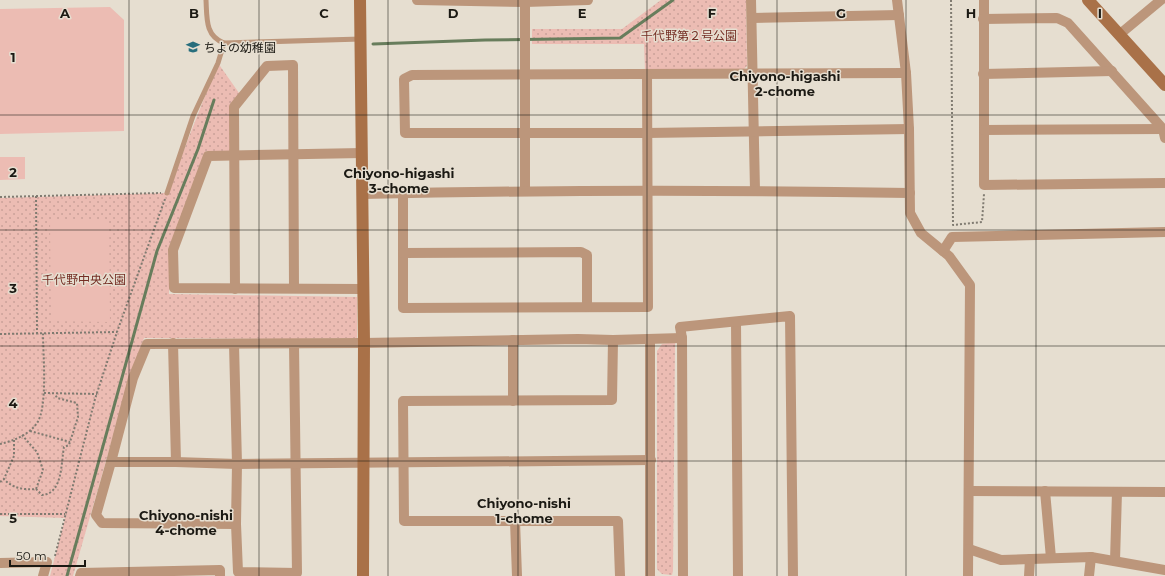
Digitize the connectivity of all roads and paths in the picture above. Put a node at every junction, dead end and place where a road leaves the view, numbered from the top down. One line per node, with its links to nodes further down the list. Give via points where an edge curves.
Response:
1 (206, 0): 17 (lane, via 207,28 216,40)
2 (360, 0): 16 (street)
3 (417, 0): 11 (street)
4 (588, 0): 11 (street)
5 (751, 0): 13 (street)
6 (897, 0): 12 (street)
7 (951, 0): 35 (path, via 953,225 982,222)
8 (984, 0): 14 (street)
9 (1088, 0): 15 (street)
10 (1161, 0): 15 (street)
11 (525, 1): 20 (street)
12 (899, 16): 13 (street); 19 (street)
13 (752, 18): 21 (street)
14 (983, 19): 18 (street, via 1057,18 1068,23); 22 (street)
15 (1120, 34): 24 (street)
16 (361, 39): 17 (lane); 31 (street)
17 (224, 43): 39 (lane, via 218,64 193,116)
18 (1112, 71): 22 (street); 30 (street)
19 (906, 73): 21 (street); 25 (street)
20 (524, 74): 23 (street); 28 (street); 28 (street, via 412,75 404,79 405,133)
21 (752, 74): 23 (street); 27 (street)
22 (983, 74): 26 (street)
23 (647, 75): 29 (street)
24 (1165, 85)
25 (909, 129): 27 (street); 41 (street)
26 (984, 130): 30 (street); 35 (street)
27 (753, 132): 29 (street); 36 (street)
28 (523, 133): 29 (street); 37 (street)
29 (647, 133): 38 (street)
30 (1164, 133)
31 (362, 153): 32 (street); 42 (street)
32 (292, 154): 33 (street); 33 (street, via 293,65 267,66 234,107); 49 (street)
33 (234, 156): 48 (street); 48 (street, via 208,156 173,250 174,288)
34 (1165, 183): 35 (street)
35 (984, 185)
36 (755, 190): 38 (street); 41 (street)
37 (525, 191): 38 (street); 40 (street)
38 (647, 191): 51 (street, via 648,307)
39 (167, 193): 44 (path); 53 (path)
40 (403, 193): 42 (street); 47 (street)
41 (910, 193): 46 (street, via 910,213 921,233)
42 (362, 194): 50 (street)
43 (0, 196): 44 (path)
44 (36, 196): 56 (path)
45 (1165, 232): 46 (street, via 952,237)
46 (943, 251): 84 (street, via 970,285)
47 (403, 253): 51 (street, via 581,252 587,255); 51 (street, via 404,308)
48 (235, 288): 49 (street)
49 (294, 288): 50 (street)
50 (363, 289): 62 (street)
51 (587, 307)
52 (736, 322): 57 (street, via 680,327); 109 (street); 110 (street, via 790,316)
53 (117, 332): 54 (path); 67 (path)
54 (43, 333): 56 (path); 65 (path)
55 (0, 334): 56 (path)
56 (38, 334)
57 (682, 338): 58 (street); 108 (street)
58 (650, 339): 60 (street); 74 (street)
59 (513, 340): 60 (street); 62 (street); 68 (street)
60 (613, 340): 68 (street, via 612,400)
61 (173, 343): 63 (street); 75 (street, via 147,344 133,378); 76 (street)
62 (364, 343): 64 (street); 78 (street)
63 (234, 344): 64 (street); 79 (street)
64 (294, 344): 80 (street)
65 (44, 393): 66 (path); 69 (path, via 38,422)
66 (55, 394): 67 (path); 72 (path, via 57,398 77,403 78,417)
67 (97, 394): 89 (path)
68 (513, 401): 77 (street, via 403,401)
69 (30, 431): 70 (path); 72 (path)
70 (22, 435): 71 (path); 83 (path, via 37,452 43,470)
71 (14, 440): 73 (path); 81 (path, via 14,456)
72 (70, 442): 83 (path, via 64,447 56,487 42,495)
73 (0, 444)
74 (651, 460): 77 (street); 107 (street)
75 (111, 462): 76 (street); 91 (street, via 96,516 102,523)
76 (176, 462): 79 (street)
77 (403, 462): 78 (street); 90 (street, via 404,521)
78 (362, 463): 80 (street); 104 (street)
79 (237, 464): 80 (street); 91 (street)
80 (295, 464): 91 (street, via 297,573 238,572)
81 (4, 479): 82 (path); 83 (path, via 10,486)
82 (0, 482)
83 (36, 489)
84 (969, 491): 85 (street); 92 (street)
85 (1044, 491): 86 (street); 94 (street)
86 (1117, 492): 87 (street); 96 (street)
87 (1165, 492)
88 (0, 514): 89 (path)
89 (66, 514): 97 (path)
90 (515, 521): 105 (street); 106 (street, via 618,520)
91 (236, 524)
92 (969, 549): 95 (street, via 1001,560); 111 (street)
93 (1091, 557): 94 (street); 96 (street); 113 (street)
94 (1051, 558): 95 (street)
95 (1030, 559): 112 (street)
96 (1115, 561): 99 (street)
97 (54, 562): 101 (street)
98 (0, 563): 100 (street, via 47,562)
99 (1164, 572)
100 (43, 576)
101 (50, 576)
102 (80, 576): 103 (street, via 80,573 220,570)
103 (220, 576)
104 (363, 576)
105 (517, 576)
106 (620, 576)
107 (650, 576)
108 (683, 576)
109 (738, 576)
110 (793, 576)
111 (968, 576)
112 (1029, 576)
113 (1089, 576)

